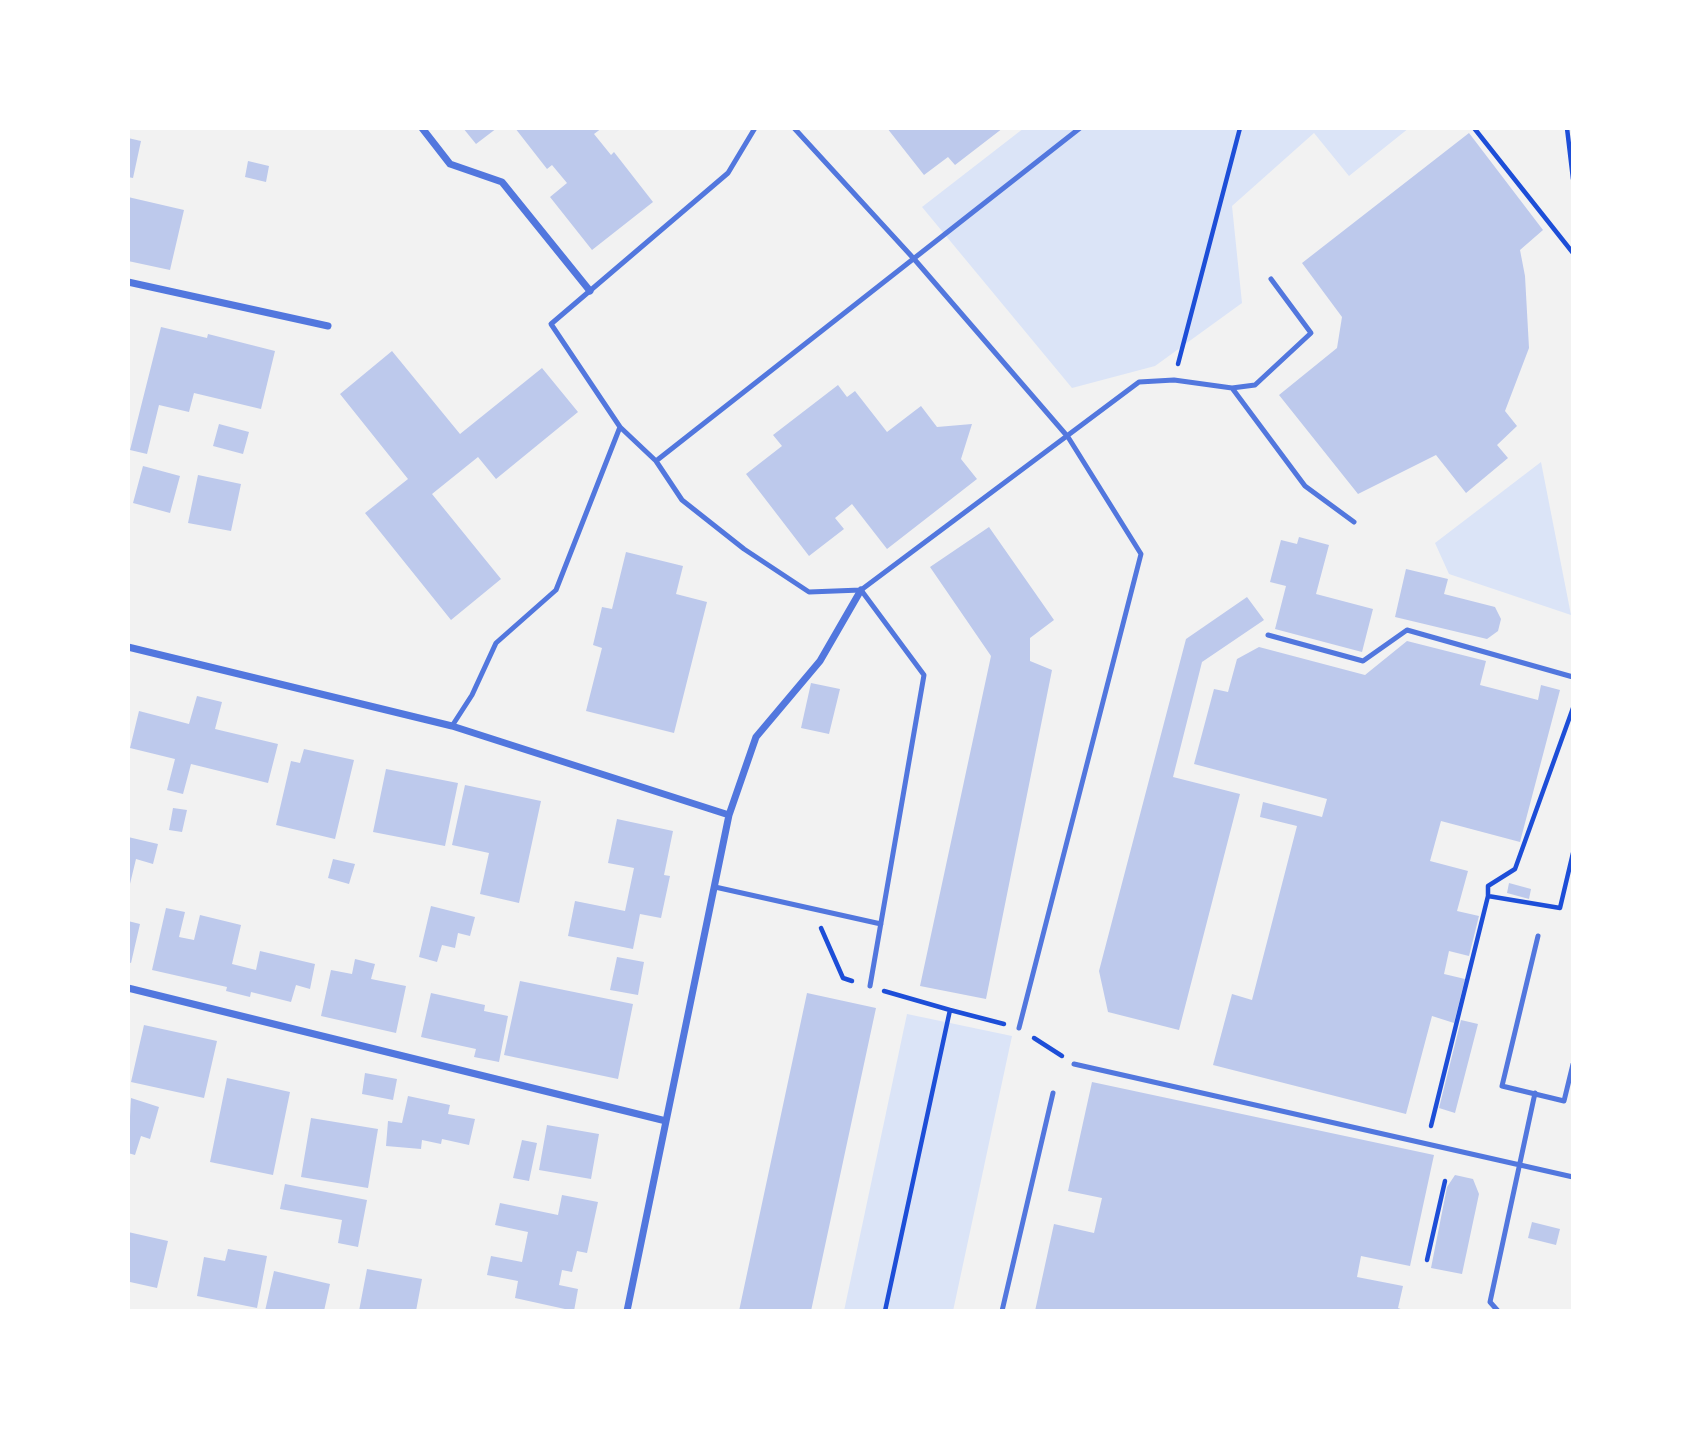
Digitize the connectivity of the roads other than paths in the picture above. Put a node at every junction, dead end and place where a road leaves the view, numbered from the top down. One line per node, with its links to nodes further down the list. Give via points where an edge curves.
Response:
1 (422, 128): 8 (street, via 450,164 502,182)
2 (755, 128): 8 (lane, via 728,173)
3 (794, 128): 5 (lane)
4 (1080, 128): 5 (lane)
5 (915, 260): 12 (lane); 13 (lane)
6 (1271, 279): 10 (lane, via 1311,333 1255,385)
7 (128, 282): 9 (street)
8 (590, 291): 11 (lane, via 551,324)
9 (328, 326)
10 (1232, 388): 12 (lane, via 1174,380 1139,383); 14 (lane, via 1305,486)
11 (620, 427): 13 (lane); 19 (lane, via 556,590 496,643)
12 (1068, 437): 15 (lane); 26 (lane, via 1142,554)
13 (656, 461): 15 (lane, via 682,500 809,592)
14 (1354, 522)
15 (861, 590): 20 (street, via 820,661 756,737); 22 (lane, via 924,675)
16 (1268, 635): 18 (lane, via 1363,661 1407,630)
17 (128, 647): 19 (street)
18 (1573, 677)
19 (453, 726): 20 (street)
20 (729, 815): 21 (street)
21 (715, 887): 22 (lane); 31 (street)
22 (881, 924): 24 (lane)
23 (1538, 936): 30 (lane, via 1502,1086)
24 (870, 986)
25 (128, 988): 31 (street)
26 (1019, 1028)
27 (1074, 1064): 32 (lane)
28 (1573, 1064): 30 (lane, via 1564,1101)
29 (1053, 1093): 35 (lane)
30 (1535, 1093): 32 (lane)
31 (666, 1121): 34 (street)
32 (1518, 1165): 33 (lane); 36 (lane, via 1490,1302)
33 (1573, 1177)
34 (627, 1311)
35 (1002, 1311)
36 (1498, 1311)

